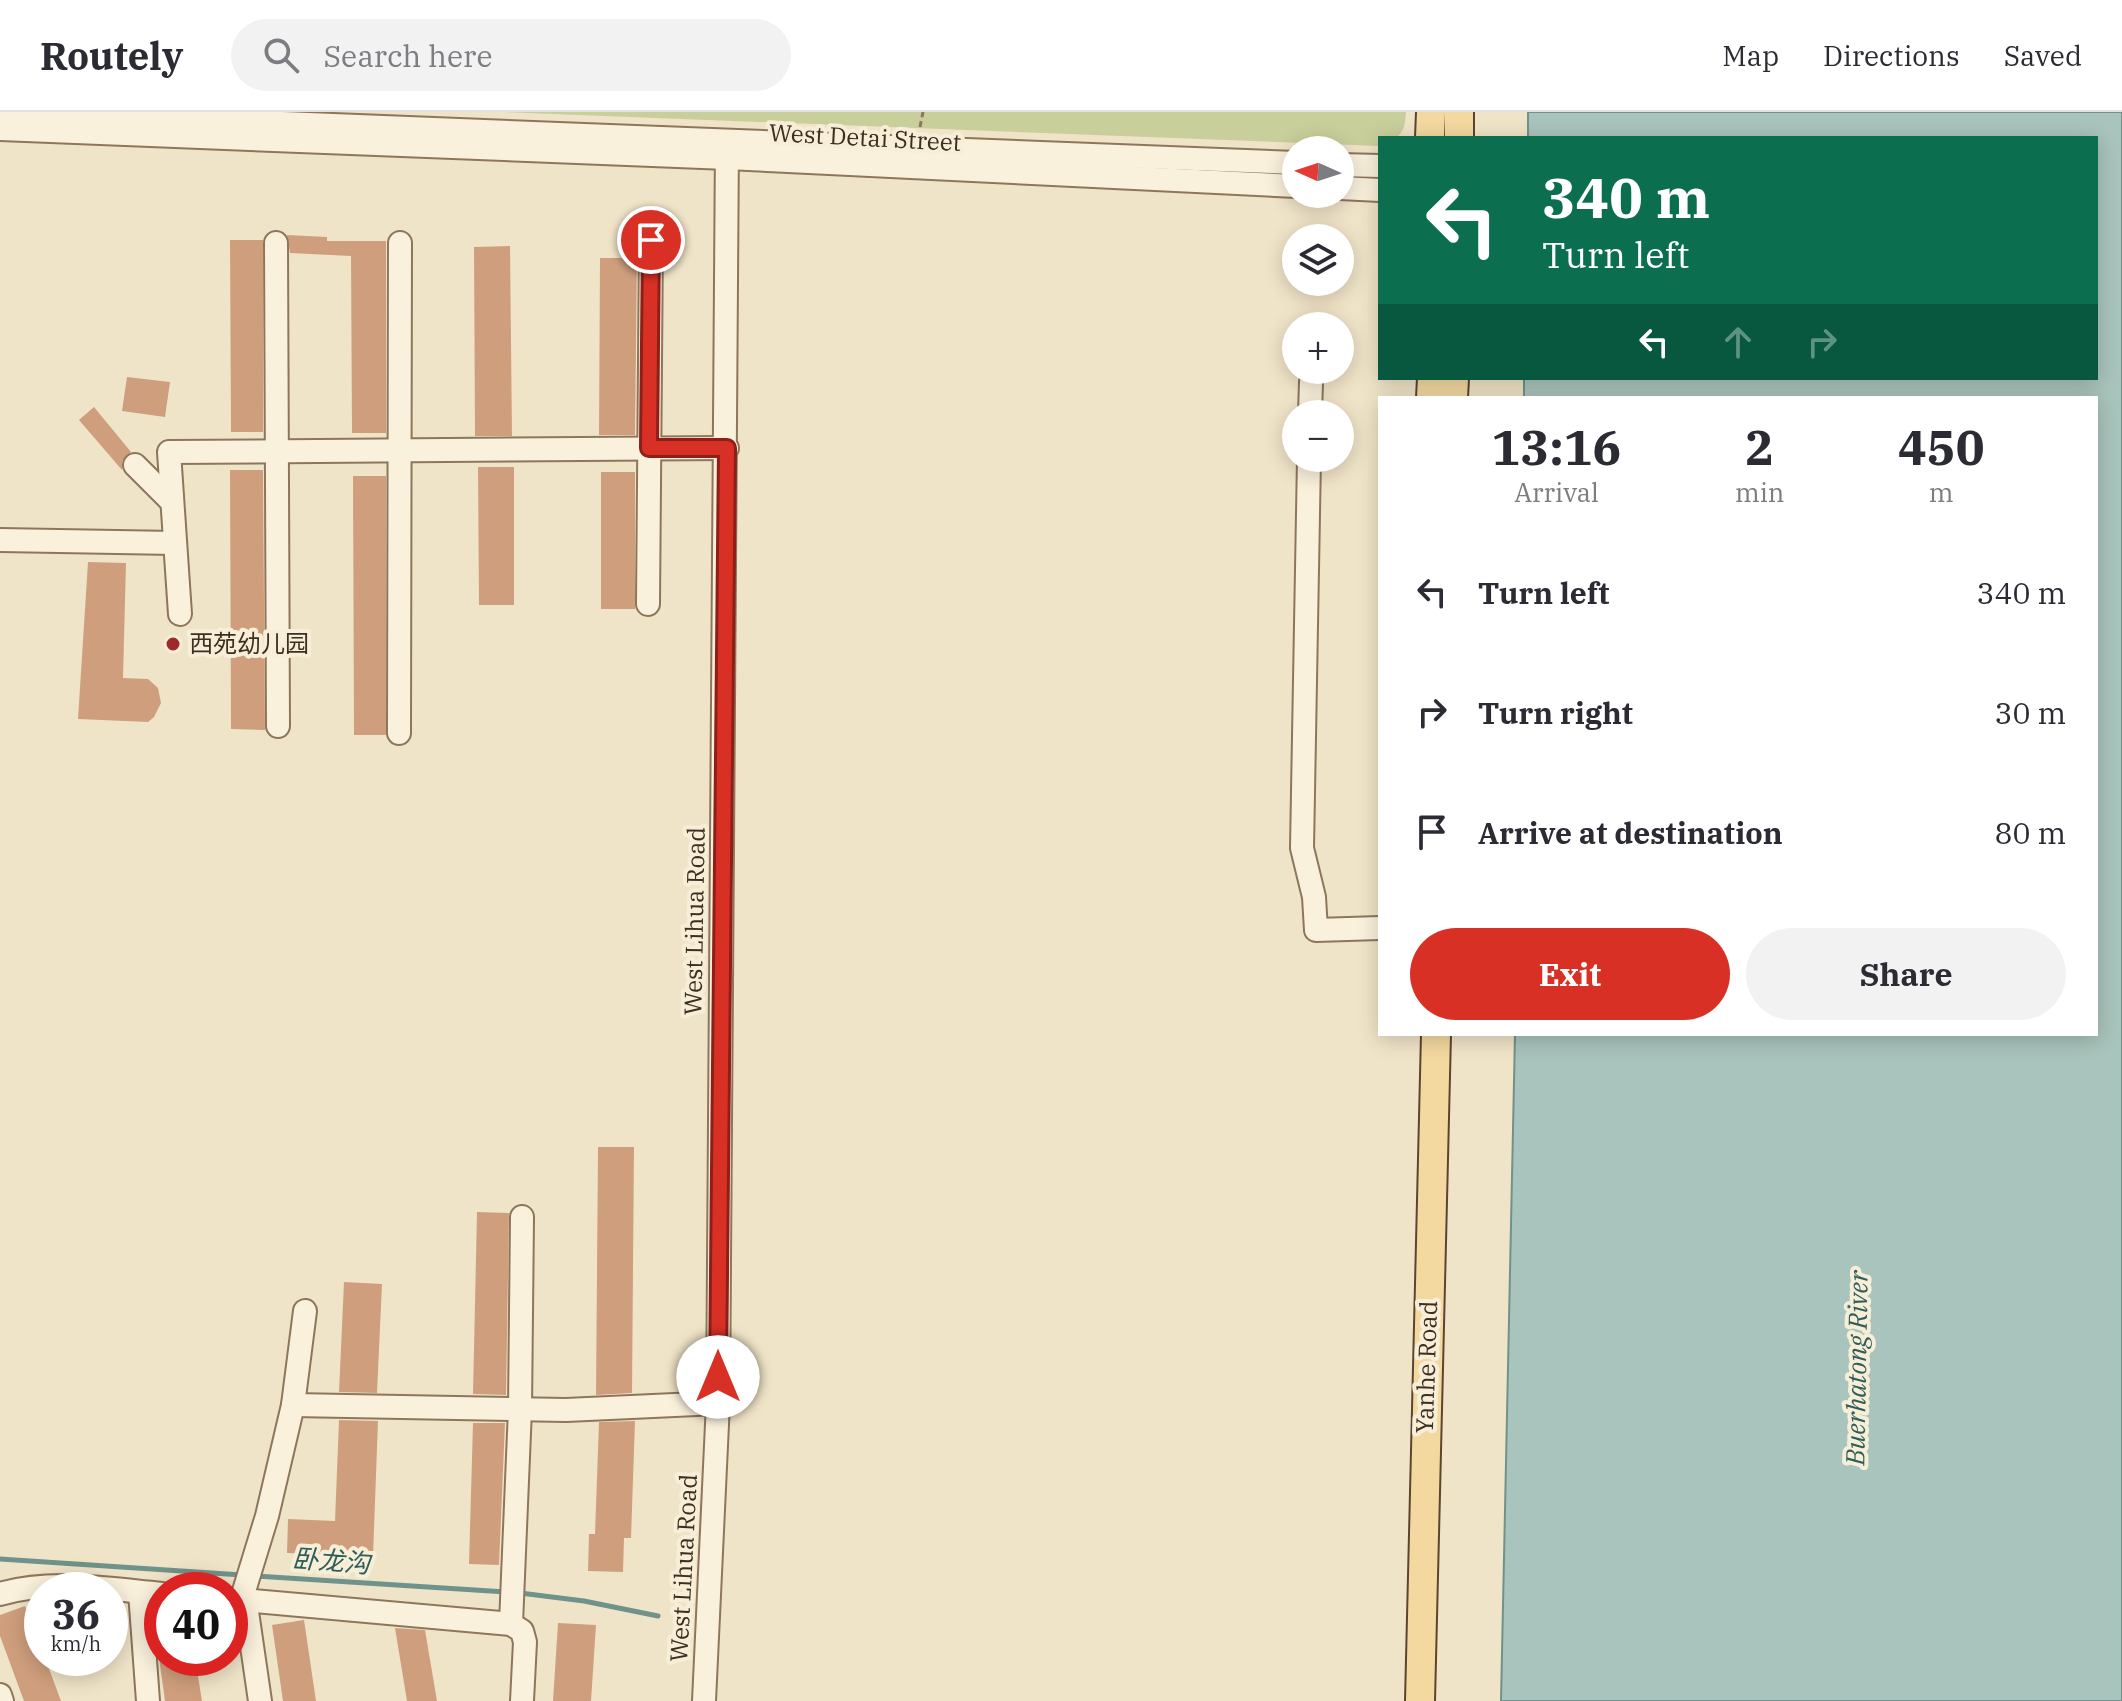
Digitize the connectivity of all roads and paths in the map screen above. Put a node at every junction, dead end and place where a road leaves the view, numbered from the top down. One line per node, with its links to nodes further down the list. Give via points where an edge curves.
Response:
1 (4, 112): 9 (street, West Detai Street)
2 (923, 112): 6 (path)
3 (1431, 112): 7 (main road)
4 (1459, 112): 8 (main road)
5 (0, 129): 9 (street, West Detai Street)
6 (917, 134)
7 (1430, 136)
8 (1459, 136)
9 (727, 149): 10 (street, West Detai Street); 13 (street, West Detai Street); 20 (street, West Lihua Road)
10 (1282, 163)
11 (1354, 165): 12 (street)
12 (1378, 166)
13 (1282, 185)
14 (1354, 189): 15 (street)
15 (1378, 190)
16 (651, 240): 19 (street)
17 (276, 243): 22 (street)
18 (400, 243): 21 (street)
19 (649, 448): 20 (street); 21 (street); 28 (street)
20 (727, 448): 37 (street, West Lihua Road)
21 (400, 450): 22 (street); 31 (street)
22 (276, 451): 25 (street, via 169,452); 30 (street)
23 (135, 465): 25 (street)
24 (1309, 472): 32 (street, via 1302,848 1316,930)
25 (172, 502): 27 (street)
26 (0, 540): 27 (street)
27 (175, 543): 29 (street)
28 (648, 604)
29 (180, 614)
30 (278, 726)
31 (399, 733)
32 (1378, 928)
33 (1417, 1036): 53 (main road, Yanhe Road)
34 (1436, 1036): 54 (main road, Yanhe Road)
35 (522, 1217): 39 (street)
36 (305, 1311): 38 (street)
37 (718, 1403): 39 (street); 52 (street, West Lihua Road)
38 (293, 1405): 39 (street); 40 (street)
39 (520, 1409): 44 (street)
40 (247, 1572)
41 (248, 1591): 44 (street)
42 (144, 1592): 43 (street, via 55,1586)
43 (0, 1594)
44 (511, 1605): 51 (street, via 525,1642)
45 (248, 1628): 50 (street)
46 (149, 1676): 49 (street)
47 (0, 1695): 48 (street)
48 (2, 1701)
49 (148, 1701)
50 (260, 1701)
51 (522, 1701)
52 (704, 1701)
53 (1401, 1701)
54 (1420, 1701)

